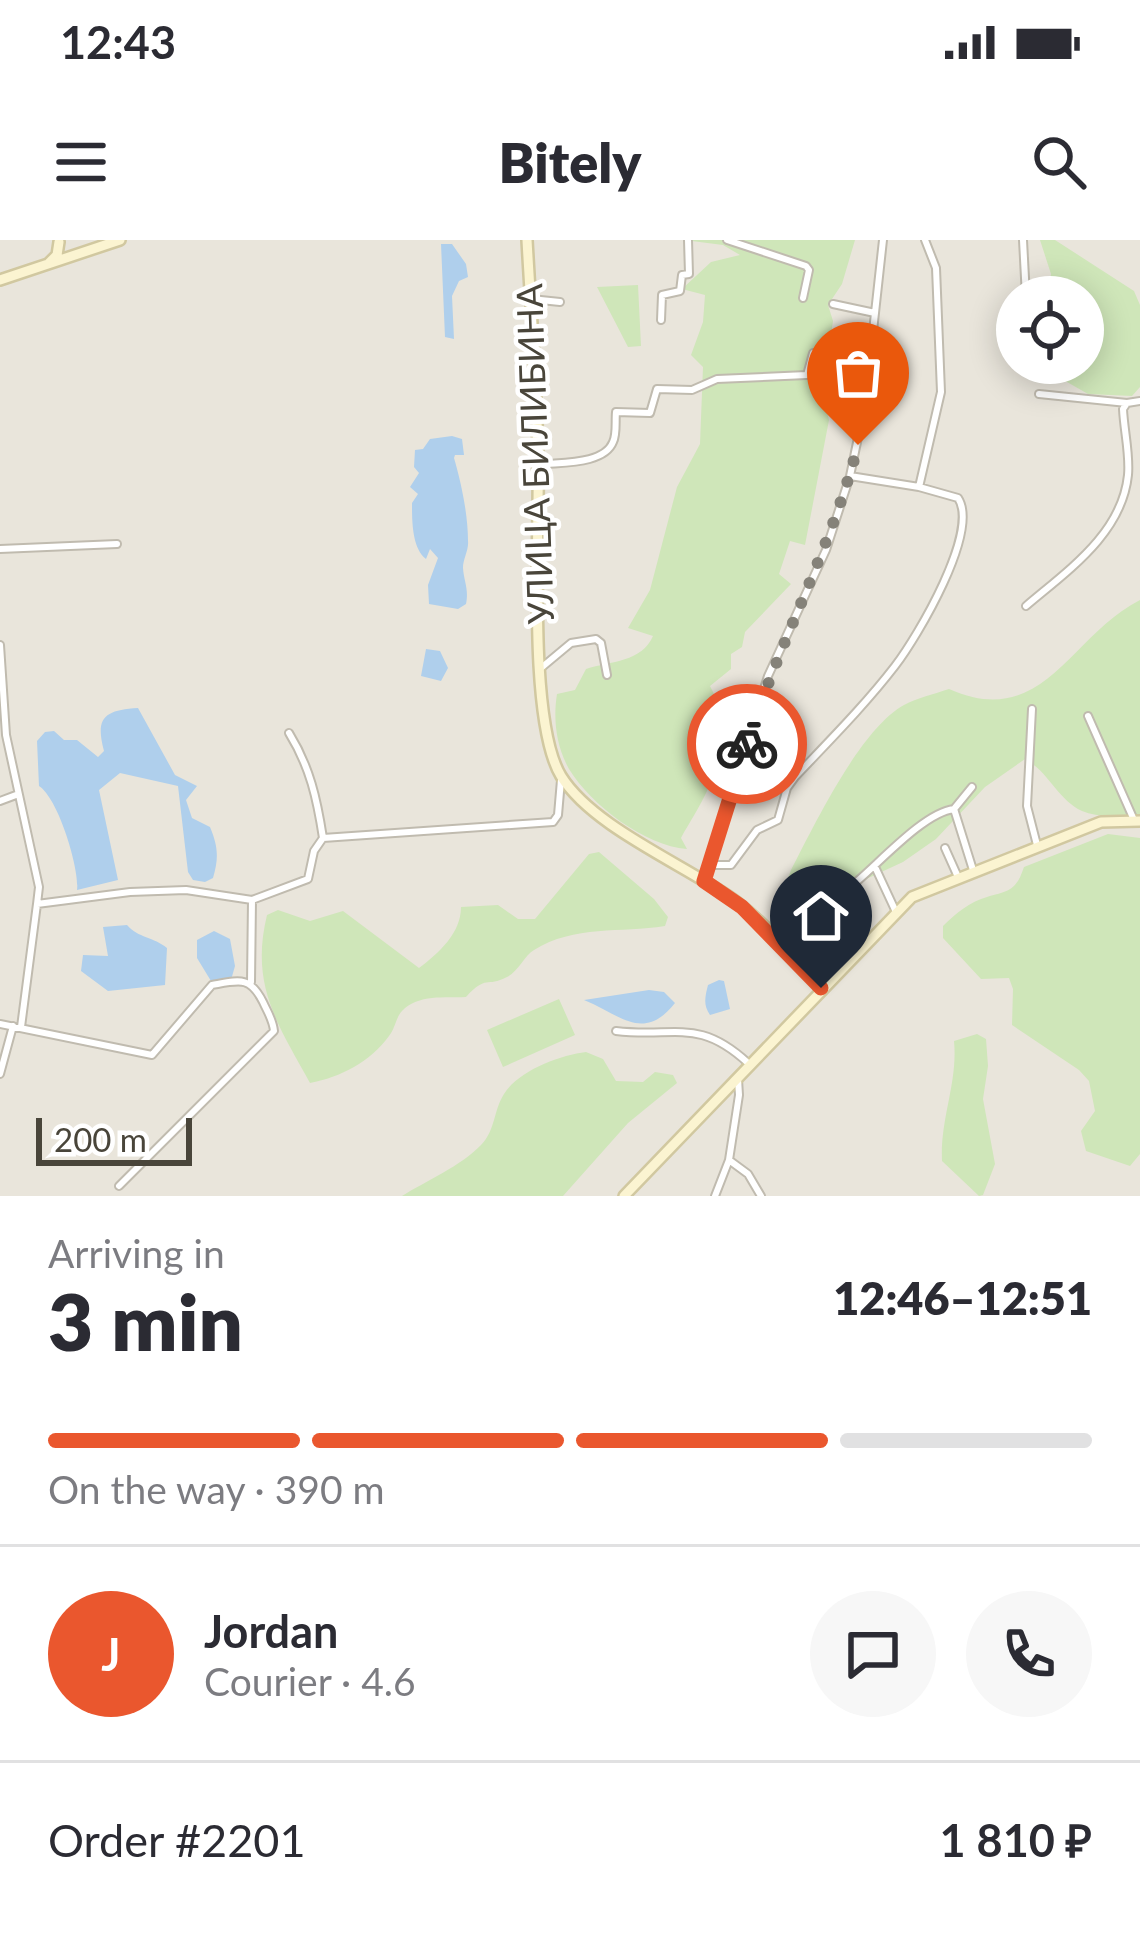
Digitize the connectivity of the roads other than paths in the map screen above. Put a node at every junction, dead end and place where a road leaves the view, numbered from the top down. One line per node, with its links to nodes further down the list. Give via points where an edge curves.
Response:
1 (120, 240): 9 (main road)
2 (527, 240): 15 (main road, УЛИЦА БИЛИБИНА)
3 (688, 240): 19 (street, via 689,274 680,291 662,295)
4 (727, 240): 14 (street, via 806,266)
5 (883, 240): 18 (street)
6 (925, 240): 26 (street, via 936,268 941,392)
7 (1023, 240): 12 (street)
8 (59, 241): 9 (main road); 10 (main road); 11 (main road)
9 (81, 254): 10 (main road)
10 (64, 260): 11 (main road)
11 (47, 265): 13 (main road)
12 (1024, 276)
13 (0, 280)
14 (803, 298)
15 (531, 299): 16 (street); 24 (main road, УЛИЦА БИЛИБИНА)
16 (560, 302)
17 (833, 304): 18 (street)
18 (875, 313): 25 (street)
19 (661, 320)
20 (813, 353): 24 (street, via 807,375 657,389 650,412 616,412 607,452)
21 (1039, 394): 23 (street)
22 (1140, 400): 23 (street)
23 (1127, 403): 29 (street, via 1128,476 1104,533)
24 (538, 465): 31 (main road, УЛИЦА БИЛИБИНА)
25 (850, 476): 26 (street); 45 (street, via 768,676)
26 (919, 487): 45 (street, via 958,498 965,522 914,635 795,777 778,820 757,830 731,865)
27 (117, 544): 28 (street)
28 (0, 550)
29 (1026, 606)
30 (0, 645): 38 (street)
31 (541, 668): 32 (street, УЛИЦА БИЛИБИНА, via 571,643 596,639); 36 (main road, УЛИЦА БИЛИБИНА, via 544,719)
32 (608, 675)
33 (1032, 709): 43 (street, via 1027,806)
34 (1088, 716): 41 (street)
35 (289, 733): 42 (street, via 314,785)
36 (561, 776): 42 (street, via 553,822); 49 (main road, via 650,852)
37 (972, 787): 40 (street)
38 (16, 795): 39 (street); 51 (street)
39 (0, 801)
40 (954, 809): 46 (street, via 941,811); 47 (street)
41 (1137, 820): 43 (main road, via 1101,822)
42 (323, 838): 50 (street, via 308,879)
43 (1036, 845): 47 (main road)
44 (945, 848): 48 (street)
45 (710, 865): 49 (street)
46 (876, 869): 52 (street); 53 (street, via 841,896 819,899)
47 (974, 870): 48 (main road)
48 (958, 877): 52 (main road)
49 (704, 881): 53 (main road)
50 (252, 900): 51 (street, via 186,890); 54 (street)
51 (37, 904): 57 (street)
52 (896, 912): 55 (main road)
53 (775, 938): 55 (main road)
54 (251, 982): 57 (street, via 203,991 152,1055); 63 (street, via 274,1031)
55 (821, 988): 59 (main road)
56 (0, 1024): 57 (street)
57 (17, 1027): 60 (street)
58 (616, 1030): 59 (street, via 706,1034)
59 (748, 1064): 61 (main road)
60 (0, 1074)
61 (737, 1076): 62 (street); 64 (main road)
62 (729, 1160): 65 (street); 66 (street)
63 (119, 1186)
64 (624, 1196)
65 (715, 1196)
66 (760, 1196)

